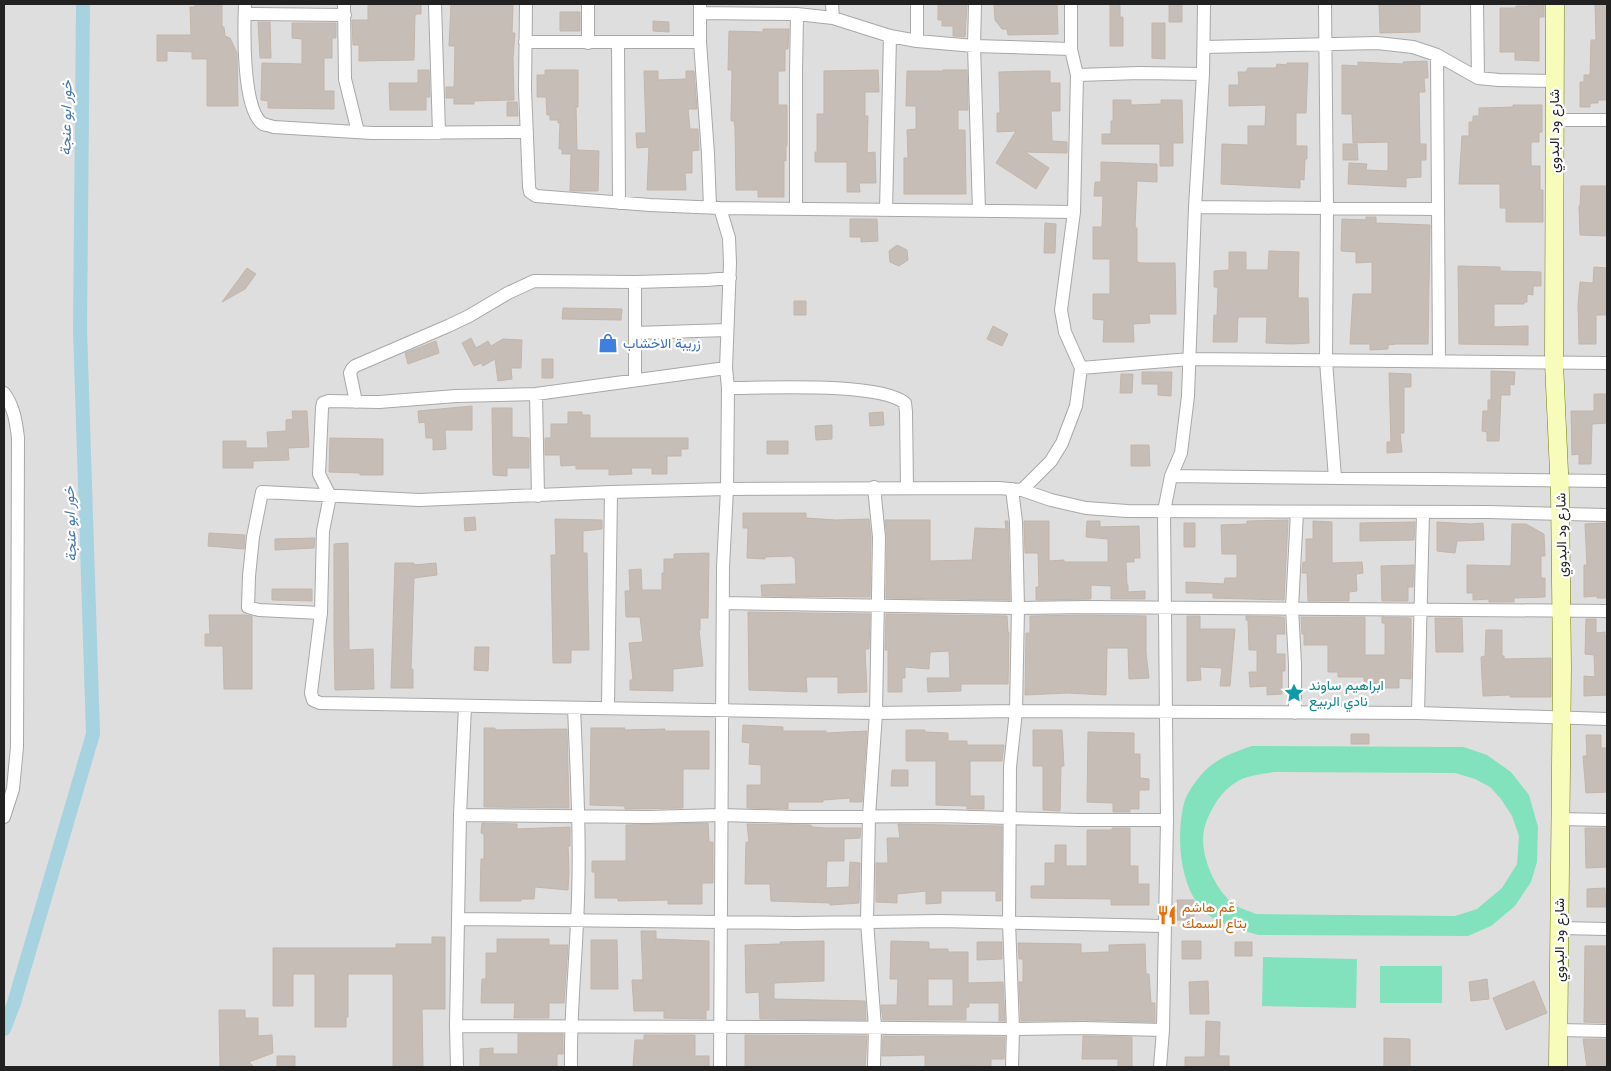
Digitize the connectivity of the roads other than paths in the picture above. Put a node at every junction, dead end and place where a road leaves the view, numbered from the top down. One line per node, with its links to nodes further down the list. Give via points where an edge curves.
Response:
1 (435, 4): 36 (street)
2 (526, 4): 19 (street)
3 (588, 4): 21 (street)
4 (832, 4): 16 (street)
5 (917, 4): 18 (street)
6 (975, 4): 24 (street)
7 (1071, 4): 26 (street)
8 (1204, 4): 25 (street)
9 (1325, 4): 23 (street)
10 (1477, 4): 30 (street)
11 (1555, 4): 31 (street, شارع ود البدوي)
12 (700, 8): 15 (street); 20 (street)
13 (245, 9): 14 (street); 34 (street, via 244,60 249,90 257,116 263,124 274,128)
14 (344, 9): 34 (street, via 345,79)
15 (798, 14): 16 (street); 40 (street)
16 (833, 18): 17 (street)
17 (890, 36): 18 (street); 43 (street)
18 (917, 41): 24 (street)
19 (525, 42): 21 (street); 35 (street)
20 (700, 42): 22 (street); 38 (street)
21 (588, 43): 22 (street)
22 (618, 43): 37 (street)
23 (1327, 44): 25 (street); 27 (street, via 1413,46); 41 (street)
24 (974, 46): 26 (street); 44 (street)
25 (1204, 47): 28 (street)
26 (1071, 48): 29 (street)
27 (1437, 55): 30 (street); 42 (street)
28 (1203, 74): 29 (street); 39 (street)
29 (1076, 75): 45 (street)
30 (1478, 78): 31 (street)
31 (1554, 81): 32 (street, شارع ود البدوي)
32 (1554, 120): 33 (street); 53 (street, شارع ود البدوي)
33 (1607, 120)
34 (358, 132): 36 (street)
35 (526, 132): 36 (street); 37 (street, via 530,192 536,196)
36 (439, 133)
37 (619, 203): 38 (street)
38 (715, 207): 40 (street); 46 (street, via 729,238)
39 (1195, 207): 41 (street); 50 (street)
40 (796, 208): 43 (street)
41 (1327, 208): 42 (street); 51 (street)
42 (1438, 209): 52 (street)
43 (886, 210): 44 (street)
44 (979, 211): 45 (street)
45 (1074, 212): 56 (street, via 1061,310 1065,332)
46 (730, 278): 47 (street); 48 (street)
47 (635, 282): 49 (street); 61 (street, via 542,280 523,284 470,316 355,366 350,373)
48 (727, 330): 49 (street); 55 (street)
49 (635, 333): 57 (street)
50 (1190, 359): 51 (street); 56 (street); 62 (street, via 1181,453)
51 (1326, 361): 52 (street); 63 (street)
52 (1439, 361): 53 (street)
53 (1554, 363): 54 (street); 64 (street, شارع ود البدوي)
54 (1607, 363)
55 (726, 368): 57 (street); 58 (street)
56 (1081, 368): 69 (street, via 1076,406 1062,443 1051,461)
57 (635, 380): 60 (street)
58 (728, 388): 67 (street, via 823,388 898,398 905,403 906,412); 68 (street)
59 (4, 393): 102 (street, via 16,417 18,438 17,748 13,788)
60 (536, 394): 61 (street); 72 (street)
61 (356, 402): 71 (street, via 323,402 319,474)
62 (1171, 476): 63 (street); 73 (street)
63 (1336, 478): 64 (street)
64 (1560, 480): 65 (street); 76 (street, شارع ود البدوي)
65 (1607, 481)
66 (874, 487): 67 (street); 68 (street); 79 (street, via 880,537)
67 (907, 487): 69 (street)
68 (727, 488): 70 (street); 78 (street)
69 (1017, 489): 73 (street, via 1086,508); 81 (street)
70 (611, 492): 72 (street); 89 (street)
71 (330, 496): 72 (street, via 419,500); 86 (street, via 323,531); 86 (street, via 262,492 249,576 248,607)
72 (538, 496)
73 (1164, 512): 74 (street); 80 (street)
74 (1297, 512): 75 (street); 82 (street)
75 (1423, 512): 76 (street); 83 (street)
76 (1560, 513): 77 (street); 84 (street, شارع ود البدوي)
77 (1607, 514)
78 (723, 603): 79 (street); 90 (street)
79 (877, 607): 81 (street); 92 (street)
80 (1165, 607): 81 (street); 82 (street); 93 (street)
81 (1018, 608): 91 (street)
82 (1292, 608): 83 (street); 94 (street)
83 (1421, 610): 84 (street); 95 (street)
84 (1562, 610): 85 (street); 96 (street, شارع ود البدوي)
85 (1607, 611)
86 (321, 613): 87 (street, via 311,693 313,700 320,704)
87 (465, 706): 88 (street); 98 (street)
88 (574, 708): 89 (street); 99 (street)
89 (608, 708): 90 (street)
90 (722, 710): 92 (street); 100 (street)
91 (1016, 711): 92 (street); 93 (street); 103 (street)
92 (876, 712): 101 (street)
93 (1166, 712): 94 (street); 105 (street)
94 (1295, 713): 95 (street)
95 (1418, 713): 96 (street)
96 (1562, 717): 97 (street); 104 (street, شارع ود البدوي)
97 (1607, 719)
98 (460, 815): 99 (street); 107 (street)
99 (579, 815): 100 (street); 108 (street)
100 (721, 815): 101 (street); 109 (street)
101 (869, 816): 103 (street); 110 (street)
102 (4, 817)
103 (1009, 819): 105 (street); 111 (street)
104 (1560, 819): 106 (street); 113 (street, شارع ود البدوي)
105 (1167, 820): 112 (street)
106 (1607, 820)
107 (459, 919): 108 (street); 115 (street)
108 (578, 921): 109 (street); 116 (street)
109 (722, 921): 110 (street); 117 (street)
110 (867, 922): 111 (street); 118 (street)
111 (1009, 922): 112 (street); 119 (street)
112 (1164, 926): 120 (street)
113 (1560, 928): 114 (street); 121 (street, شارع ود البدوي)
114 (1607, 929)
115 (456, 1026): 116 (street); 123 (street)
116 (570, 1026): 117 (street); 124 (street)
117 (720, 1027): 118 (street); 125 (street)
118 (874, 1027): 119 (street); 126 (street)
119 (1013, 1029): 120 (street); 127 (street)
120 (1163, 1030): 128 (street)
121 (1559, 1030): 122 (street); 129 (street, شارع ود البدوي)
122 (1607, 1031)
123 (457, 1067)
124 (571, 1067)
125 (720, 1067)
126 (874, 1067)
127 (1012, 1067)
128 (1160, 1067)
129 (1558, 1067)

